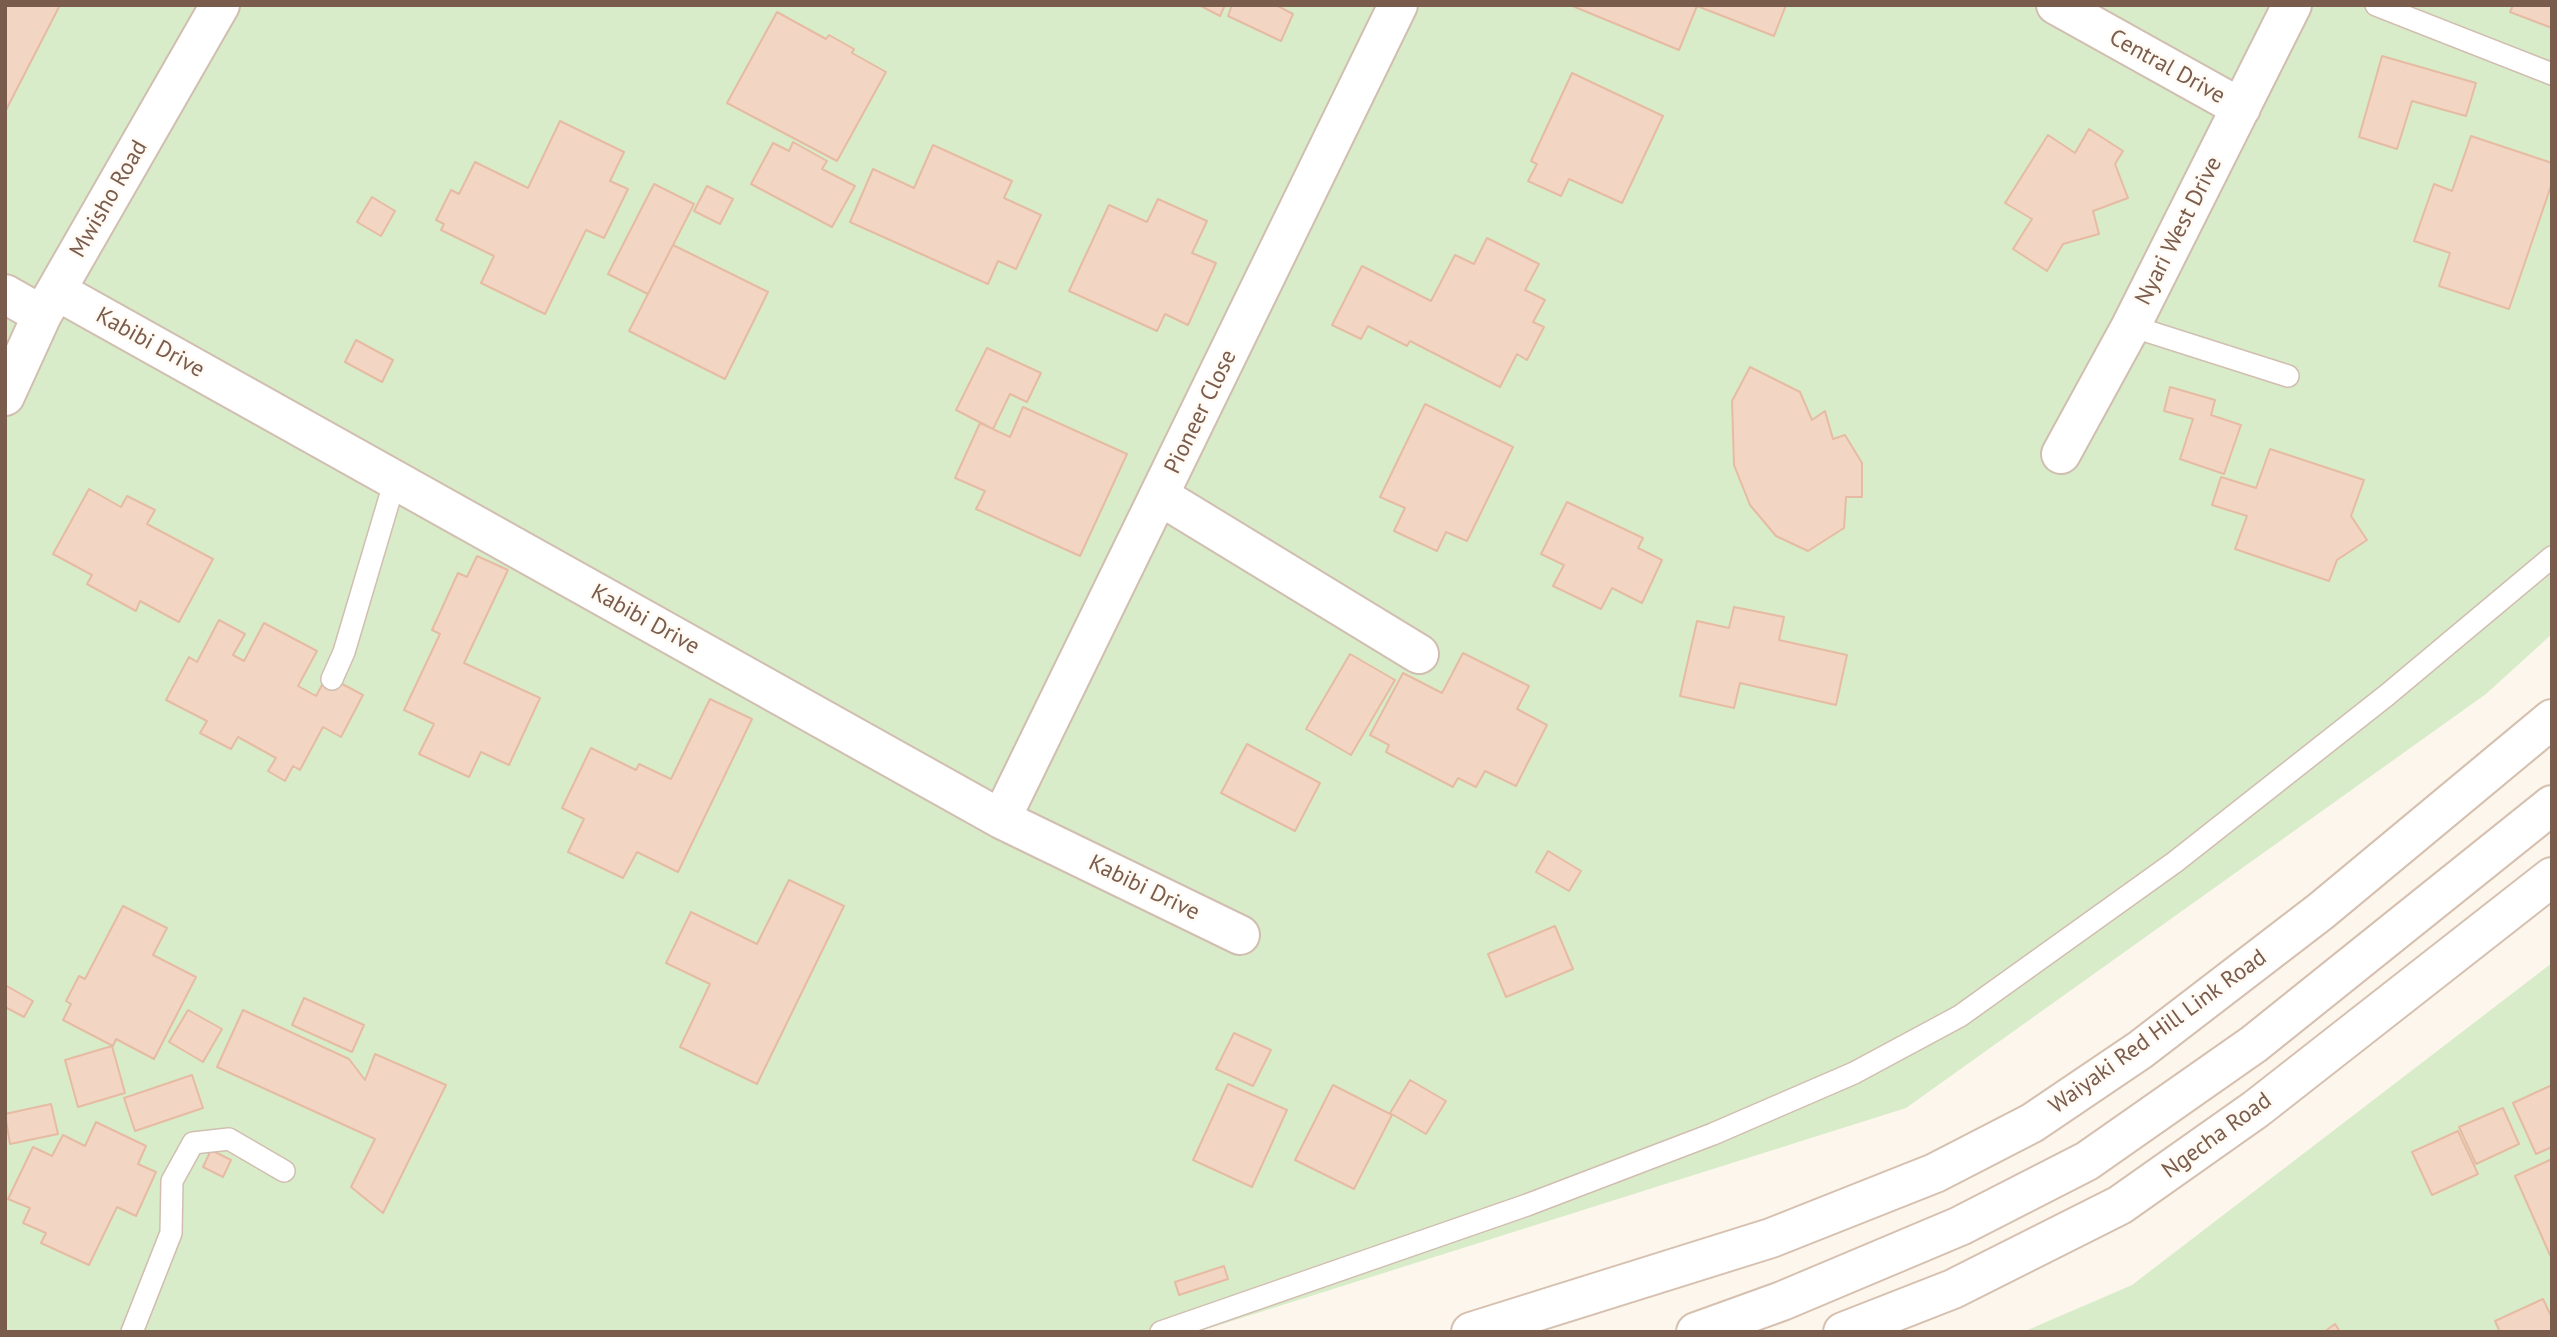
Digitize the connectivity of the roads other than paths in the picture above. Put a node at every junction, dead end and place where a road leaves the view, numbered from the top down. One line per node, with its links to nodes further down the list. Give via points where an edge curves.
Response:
1 (220, 5): 9 (street, Mwisho Road)
2 (1398, 5): 15 (street, Pioneer Close)
3 (2056, 5): 7 (street, Central Drive)
4 (2292, 5): 7 (street, Nyari West Drive)
5 (2376, 5): 6 (lane)
6 (2552, 74)
7 (2241, 108): 10 (street, Nyari West Drive)
8 (5, 294): 9 (street, Kabibi Drive)
9 (50, 303): 12 (street, Mwisho Road); 14 (street, Kabibi Drive)
10 (2131, 326): 11 (lane); 13 (street, Nyari West Drive)
11 (2288, 376)
12 (5, 396)
13 (2061, 454)
14 (395, 480): 18 (lane); 21 (street, Kabibi Drive)
15 (1160, 496): 17 (street); 21 (street, Pioneer Close)
16 (2552, 558): 26 (lane, via 2186,853 1960,1016 1854,1073 1713,1134 1527,1205)
17 (1419, 654)
18 (332, 679)
19 (2552, 719): 27 (street, Waiyaki Red Hill Link Road, via 2321,911 2140,1050 2032,1123 1935,1173 1771,1238)
20 (2552, 805): 28 (street, via 2255,1044 2087,1161 1960,1226)
21 (1001, 819): 23 (street, Kabibi Drive)
22 (2552, 877): 29 (street, Ngecha Road, via 2256,1109 2120,1205 1953,1289)
23 (1240, 935)
24 (284, 1171): 25 (lane, via 229,1139 194,1143 172,1181 171,1233)
25 (132, 1332)
26 (1161, 1332)
27 (1471, 1332)
28 (1696, 1332)
29 (1843, 1332)

